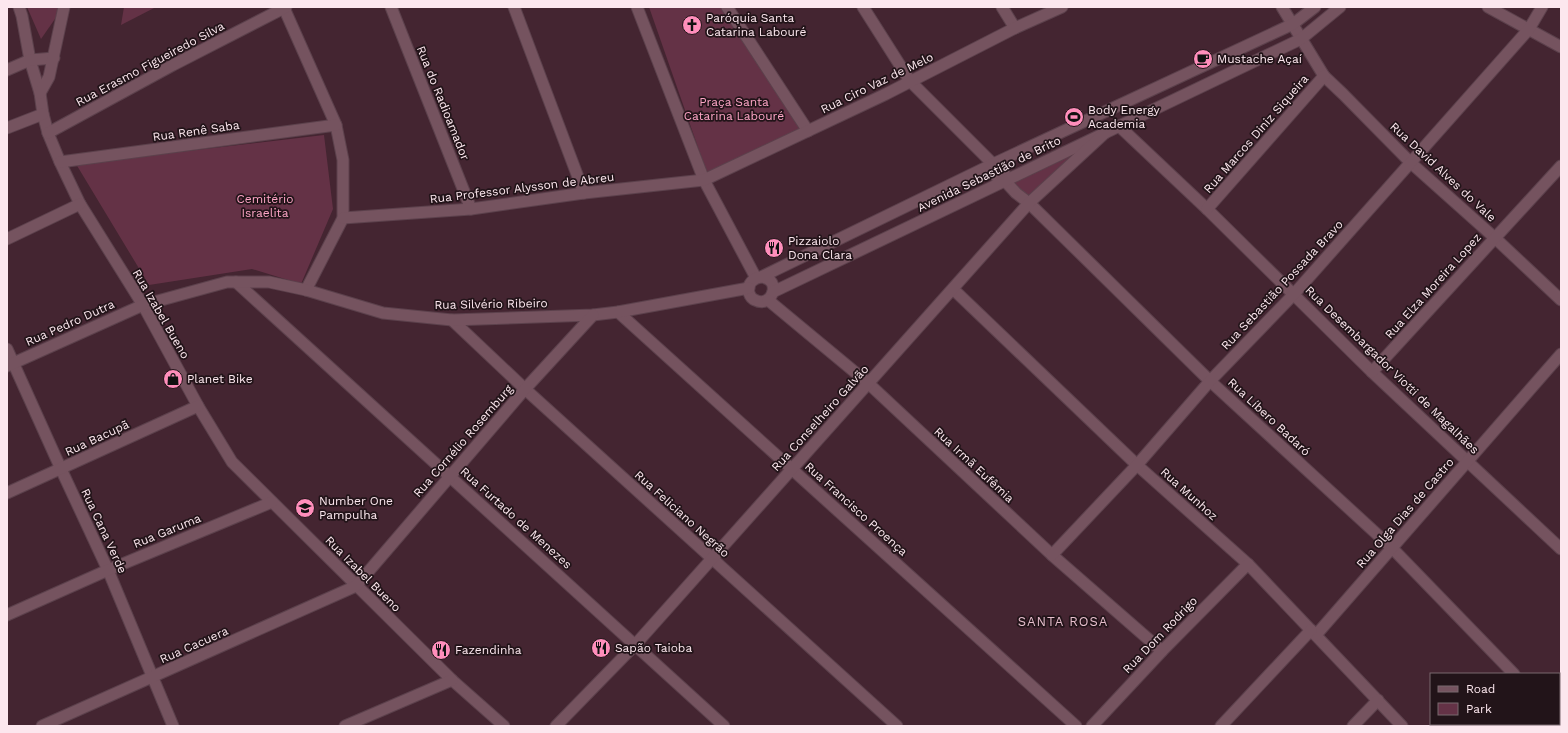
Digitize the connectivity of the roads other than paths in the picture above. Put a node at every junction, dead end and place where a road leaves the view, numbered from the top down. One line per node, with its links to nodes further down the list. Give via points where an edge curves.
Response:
1 (19, 7): 22 (street, Rua Izabel Bueno)
2 (64, 7): 21 (street)
3 (391, 7): 43 (street, Rua do Radioamador)
4 (514, 7): 40 (street)
5 (637, 7): 38 (street)
6 (727, 7): 31 (street)
7 (863, 7): 25 (street)
8 (1002, 7): 17 (street)
9 (1062, 7): 17 (street, Rua Ciro Vaz de Melo)
10 (1282, 7): 16 (street, Rua David Alves do Vale)
11 (1315, 7): 16 (street, Avenida Sebastião de Brito)
12 (1340, 7): 19 (street, Avenida Sebastião de Brito)
13 (1488, 7): 18 (street)
14 (1542, 7): 18 (street, Rua Sebastião Possada Bravo)
15 (285, 8): 28 (street); 33 (street, Rua Erasmo Figueiredo Silva)
16 (1293, 24): 19 (street, Rua David Alves do Vale); 36 (street, Avenida Sebastião de Brito)
17 (1015, 28): 25 (street, Rua Ciro Vaz de Melo)
18 (1529, 29): 20 (street); 35 (street, Rua Sebastião Possada Bravo)
19 (1301, 38): 24 (street, Rua David Alves do Vale); 29 (street, Avenida Sebastião de Brito)
20 (1561, 47)
21 (54, 58): 22 (street); 26 (street, via 49,77)
22 (30, 60): 23 (street); 26 (street, Rua Izabel Bueno)
23 (7, 70)
24 (1324, 76): 35 (street, Rua David Alves do Vale); 44 (street, Rua Marcos Diniz Siqueira)
25 (910, 81): 31 (street, Rua Ciro Vaz de Melo); 36 (street)
26 (40, 93): 27 (street, Rua Izabel Bueno)
27 (43, 114): 30 (street); 33 (street, Rua Izabel Bueno)
28 (336, 125): 34 (street, Rua Renê Saba); 45 (street, via 343,160)
29 (1119, 126): 32 (street, Avenida Sebastião de Brito); 44 (street, Rua Desembargador Viotti de Magalhães)
30 (7, 128)
31 (808, 131): 38 (street, Rua Ciro Vaz de Melo)
32 (1106, 132): 39 (street, Avenida Sebastião de Brito); 41 (street, Rua Conselheiro Galvão)
33 (48, 133): 34 (street, Rua Izabel Bueno)
34 (60, 162): 42 (street, Rua Izabel Bueno)
35 (1411, 163): 46 (street, Rua David Alves do Vale); 53 (street, Rua Sebastião Possada Bravo)
36 (993, 164): 39 (street, Rua Líbero Badaró, via 994,174 998,179); 48 (street, Avenida Sebastião de Brito)
37 (1561, 166): 46 (street, Rua Elza Moreira Lopez)
38 (704, 180): 40 (street, Rua Professor Alysson de Abreu); 48 (street)
39 (1005, 181): 41 (street, Rua Líbero Badaró); 54 (street, Avenida Sebastião de Brito)
40 (584, 193): 43 (street, Rua Professor Alysson de Abreu)
41 (1029, 202): 51 (street, Rua Conselheiro Galvão); 66 (street, Rua Líbero Badaró)
42 (80, 204): 47 (street); 56 (street, Rua Izabel Bueno)
43 (471, 209): 45 (street, Rua Professor Alysson de Abreu)
44 (1207, 209): 53 (street, Rua Desembargador Viotti de Magalhães)
45 (343, 218): 52 (street)
46 (1495, 238): 55 (street, Rua David Alves do Vale); 65 (street, Rua Elza Moreira Lopez)
47 (7, 239)
48 (758, 277): 50 (street, via 750,283); 54 (street, via 764,277 771,282)
49 (236, 282): 52 (street, Rua Silvério Ribeiro, via 269,282); 56 (street, Rua Silvério Ribeiro, via 227,282); 74 (street, Rua Furtado de Menezes)
50 (749, 288): 54 (street, via 750,295 760,302); 57 (street, Rua Silvério Ribeiro)
51 (952, 289): 67 (street, Rua Conselheiro Galvão); 71 (street, Rua Munhoz)
52 (306, 290): 60 (street, Rua Silvério Ribeiro, via 383,313)
53 (1294, 294): 65 (street, Rua Desembargador Viotti de Magalhães); 66 (street, Rua Sebastião Possada Bravo)
54 (770, 296): 67 (street, Rua Irmã Eufêmia)
55 (1561, 300)
56 (143, 305): 64 (street, Rua Pedro Dutra); 69 (street, Rua Izabel Bueno)
57 (618, 312): 58 (street, Rua Silvério Ribeiro); 73 (street, Rua Francisco Proença)
58 (592, 315): 59 (street, Rua Silvério Ribeiro); 61 (street, Rua Cornélio Rosemburg)
59 (572, 316): 60 (street, Rua Silvério Ribeiro); 61 (street, via 578,320)
60 (452, 320): 68 (street, Rua Feliciano Negrão)
61 (581, 328): 68 (street, Rua Cornélio Rosemburg)
62 (7, 349): 64 (street, Rua Cana Verde)
63 (1561, 354): 70 (street, Rua Olga Dias de Castro)
64 (10, 364): 72 (street, Rua Cana Verde)
65 (1372, 372): 70 (street, Rua Desembargador Viotti de Magalhães)
66 (1210, 381): 71 (street, Rua Sebastião Possada Bravo); 78 (street, Rua Líbero Badaró)
67 (868, 383): 73 (street, Rua Conselheiro Galvão); 79 (street, Rua Irmã Eufêmia)
68 (525, 389): 74 (street, Rua Cornélio Rosemburg); 80 (street, Rua Feliciano Negrão)
69 (198, 406): 72 (street, Rua Bacupã); 76 (street, Rua Izabel Bueno, via 232,462)
70 (1468, 460): 77 (street, Rua Desembargador Viotti de Magalhães); 78 (street, Rua Olga Dias de Castro)
71 (1137, 465): 79 (street, Rua Sebastião Possada Bravo); 81 (street, Rua Munhoz)
72 (60, 469): 75 (street, Rua Bacupã); 82 (street, Rua Cana Verde)
73 (792, 469): 80 (street, Rua Conselheiro Galvão); 99 (street, Rua Francisco Proença)
74 (450, 476): 83 (street, Rua Cornélio Rosemburg); 86 (street, Rua Furtado de Menezes)
75 (7, 494)
76 (272, 502): 82 (street, Rua Garuma); 83 (street, Rua Izabel Bueno)
77 (1559, 542)
78 (1392, 548): 85 (street, Rua Olga Dias de Castro); 88 (street, Rua Líbero Badaró)
79 (1052, 555): 87 (street, Rua Irmã Eufêmia)
80 (712, 559): 86 (street, Rua Conselheiro Galvão); 98 (street, Rua Feliciano Negrão)
81 (1248, 564): 85 (street, Rua Munhoz); 87 (street, Rua Dom Rodrigo)
82 (108, 570): 84 (street, Rua Garuma); 89 (street, Rua Cana Verde)
83 (356, 586): 89 (street, Rua Cacuera); 90 (street, Rua Izabel Bueno)
84 (7, 615)
85 (1314, 633): 91 (street, Rua Munhoz); 101 (street, Rua Olga Dias de Castro)
86 (635, 645): 96 (street, Rua Conselheiro Galvão); 97 (street, Rua Furtado de Menezes)
87 (1162, 651): 100 (street, Rua Dom Rodrigo)
88 (1513, 673)
89 (154, 677): 92 (street, Rua Cacuera); 93 (street, Rua Cana Verde)
90 (452, 680): 94 (street); 95 (street, Rua Izabel Bueno)
91 (1378, 700): 102 (street); 103 (street, Rua Munhoz)
92 (42, 726)
93 (173, 726)
94 (345, 726)
95 (504, 726)
96 (556, 726)
97 (724, 726)
98 (897, 726)
99 (1076, 726)
100 (1092, 726)
101 (1220, 726)
102 (1353, 726)
103 (1402, 726)

